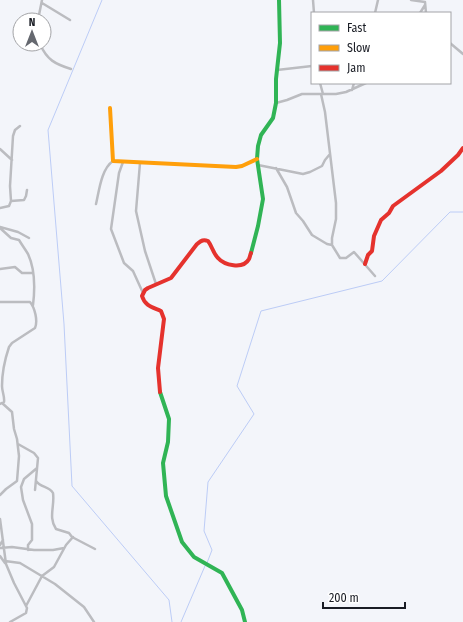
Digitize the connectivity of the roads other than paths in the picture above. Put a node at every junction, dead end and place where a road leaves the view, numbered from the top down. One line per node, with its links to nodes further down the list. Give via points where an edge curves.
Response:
1 (279, 0): 18 (street, via 280,43)
2 (313, 0): 8 (street)
3 (378, 0): 9 (street)
4 (411, 0): 6 (street)
5 (42, 1): 7 (street); 12 (street)
6 (425, 2): 10 (street); 11 (street)
7 (40, 12)
8 (314, 12)
9 (375, 12)
10 (420, 12)
11 (426, 12)
12 (70, 20)
13 (451, 44): 15 (street)
14 (44, 52): 17 (street, via 53,62)
15 (463, 54)
16 (311, 66): 18 (street)
17 (71, 70)
18 (277, 70): 24 (street)
19 (320, 84): 23 (street)
20 (354, 84): 22 (street)
21 (364, 84): 22 (street)
22 (351, 90): 23 (street)
23 (322, 94): 24 (street, via 302,94); 29 (street)
24 (276, 103): 30 (street, via 273,118 260,139)
25 (110, 108): 32 (street)
26 (20, 126): 31 (street, via 13,136)
27 (463, 148): 44 (street, via 448,164 393,206 381,220 374,236 372,251)
28 (0, 149): 31 (street)
29 (330, 154): 36 (street, via 322,166 306,174); 43 (street, via 336,213)
30 (257, 159): 34 (street, via 236,167); 35 (street)
31 (12, 160): 38 (street)
32 (113, 161): 33 (street); 39 (street, via 107,167)
33 (123, 162): 34 (street); 49 (street, via 110,225 124,263 133,271)
34 (140, 163): 48 (street, via 136,211)
35 (258, 166): 36 (street); 48 (street, via 263,199 249,260 240,265 222,261 216,256 210,243 202,241 197,244 176,274)
36 (276, 168): 43 (street, via 287,187 296,213 312,235)
37 (27, 190): 38 (street, via 24,200)
38 (12, 201): 40 (street, via 10,206)
39 (96, 204)
40 (0, 208)
41 (0, 227): 42 (street); 46 (street, via 11,238 19,240 28,254)
42 (29, 238)
43 (332, 245): 44 (street, via 340,258 346,258 354,252)
44 (365, 264): 47 (street)
45 (0, 269): 46 (street, via 13,267 22,273)
46 (33, 273): 51 (street)
47 (374, 276)
48 (156, 284): 49 (street)
49 (143, 293): 73 (street, via 144,302 161,311 164,319 158,368 160,394 169,419 163,467 168,503 184,545 194,556 222,574 242,610)
50 (0, 302): 51 (street, via 28,301)
51 (33, 306): 52 (street, via 36,326 12,343 8,351 2,387 5,400)
52 (1, 404): 53 (street, via 12,412)
53 (18, 443): 54 (street, via 37,455); 57 (street, via 17,481)
54 (37, 468): 55 (street); 65 (street, via 24,478 21,487 32,524 32,538)
55 (36, 481): 56 (street); 59 (street, via 53,493 51,514 56,529)
56 (35, 490)
57 (0, 495)
58 (0, 519): 60 (street)
59 (73, 537): 63 (street); 64 (street)
60 (3, 540): 61 (street); 62 (street)
61 (0, 545)
62 (2, 548): 65 (street); 67 (street)
63 (64, 548): 65 (street); 68 (street, via 54,567)
64 (95, 549)
65 (28, 550)
66 (0, 556): 67 (street)
67 (6, 562): 68 (street, via 20,564); 69 (street)
68 (42, 576): 69 (street); 72 (street, via 84,607)
69 (26, 606): 71 (street, via 26,613)
70 (6, 622): 71 (street)
71 (10, 622)
72 (94, 622)
73 (245, 622)

